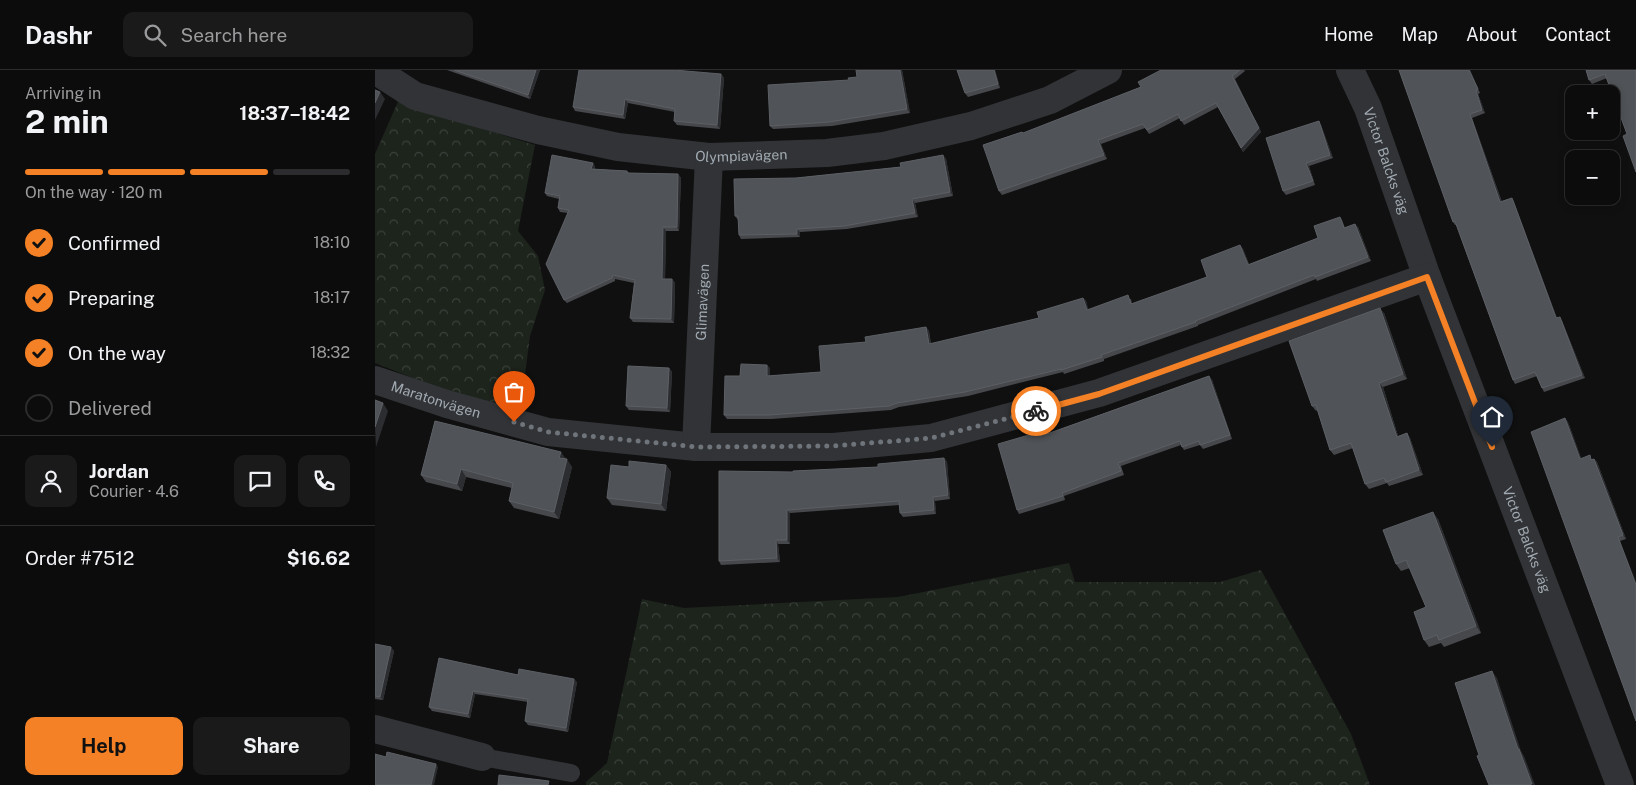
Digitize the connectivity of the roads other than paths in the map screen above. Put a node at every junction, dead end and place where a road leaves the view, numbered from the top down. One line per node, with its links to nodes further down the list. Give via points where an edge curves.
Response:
1 (375, 70): 4 (street, Olympiavägen, via 415,96 538,130 618,147)
2 (1108, 70): 4 (street, Olympiavägen, via 1050,100 971,126 884,146 827,154)
3 (1350, 70): 5 (street, Victor Balcks väg, via 1368,108)
4 (709, 157): 7 (street, Glimavägen)
5 (1427, 277): 7 (street, Maratonvägen, via 1099,394 931,438 833,446); 11 (street, Victor Balcks väg)
6 (375, 380): 7 (street, Maratonvägen, via 548,432)
7 (697, 447)
8 (375, 729): 9 (street)
9 (482, 757): 10 (lane)
10 (571, 773)
11 (1620, 785)

